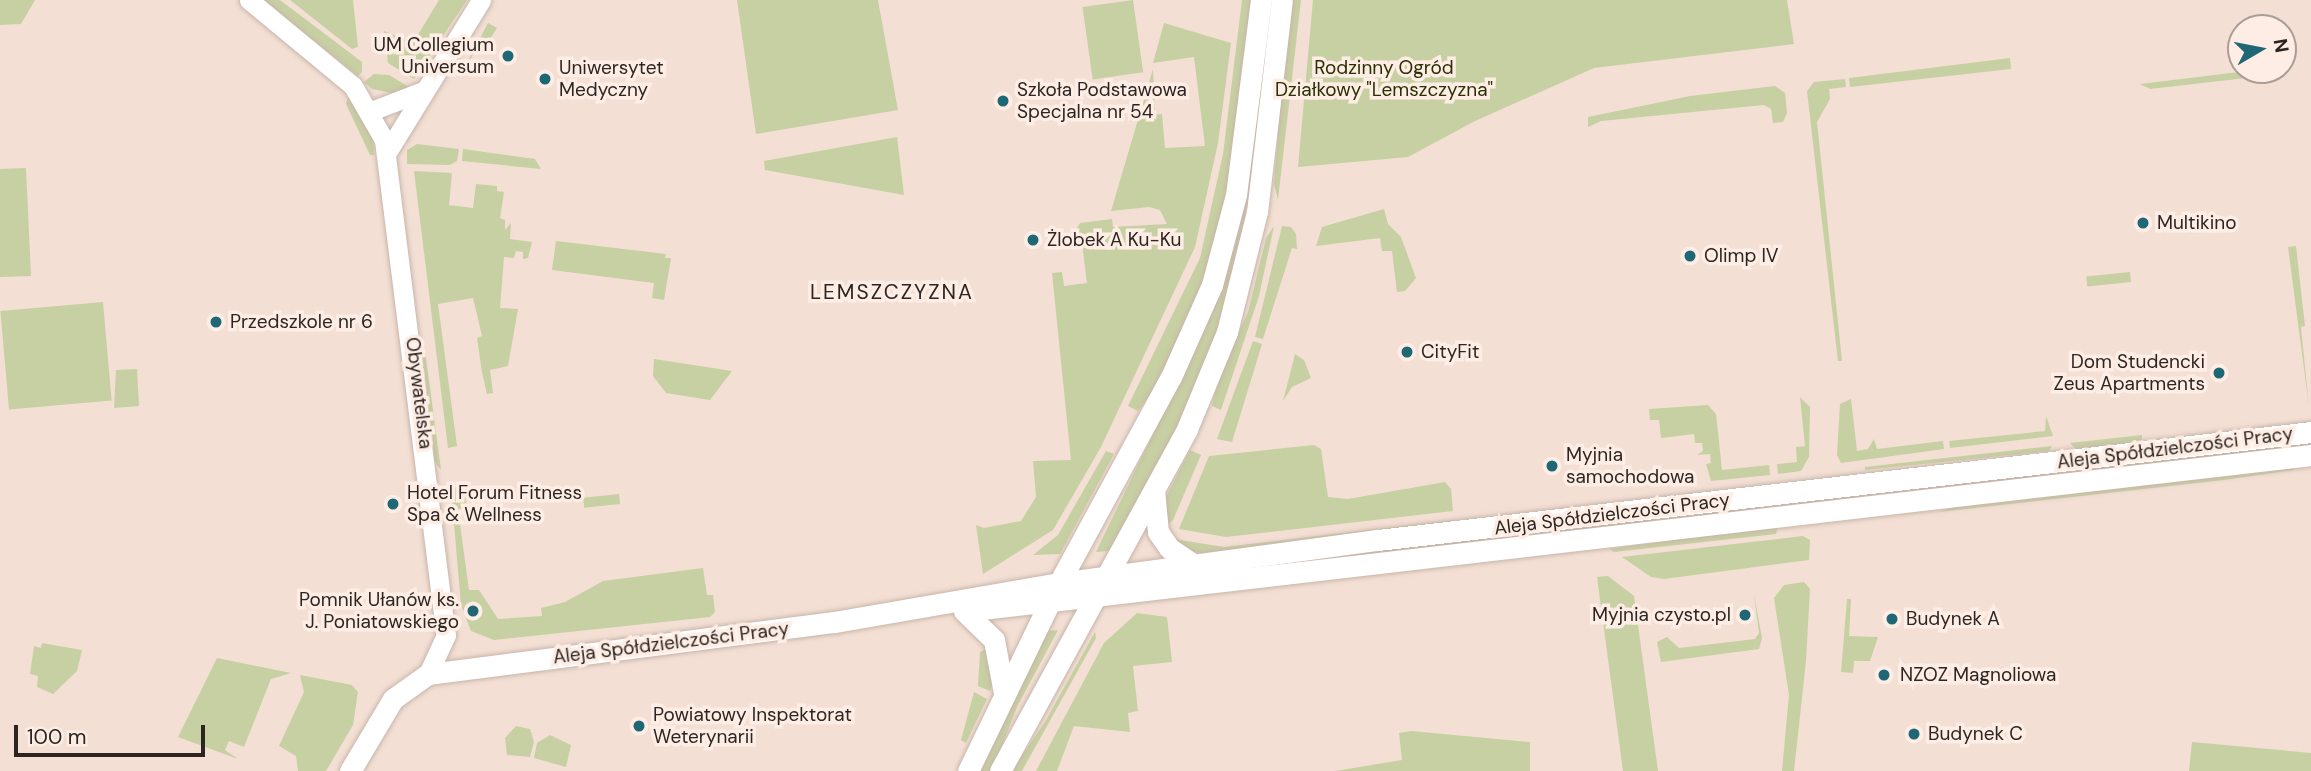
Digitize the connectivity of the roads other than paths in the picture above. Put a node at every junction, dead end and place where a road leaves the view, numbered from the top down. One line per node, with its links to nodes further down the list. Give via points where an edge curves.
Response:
1 (249, 0): 6 (street, Obywatelska, via 341,74)
2 (481, 0): 5 (street)
3 (1261, 0): 14 (main road, via 1236,195 1212,285 1171,377)
4 (1282, 0): 11 (main road, via 1257,212 1237,303 1198,407)
5 (423, 91): 6 (street); 7 (street)
6 (371, 111): 7 (street, via 388,116); 8 (street, Obywatelska)
7 (411, 112): 8 (street)
8 (386, 154): 19 (street, Obywatelska, via 446,635)
9 (2311, 432): 12 (main road, Aleja Spółdzielczości Pracy, via 1378,540)
10 (2311, 455): 15 (main road, Aleja Spółdzielczości Pracy)
11 (1154, 488): 12 (main road, via 1158,532 1169,548); 13 (main road)
12 (1197, 566): 13 (main road, Aleja Spółdzielczości Pracy)
13 (1105, 576): 14 (main road, Aleja Spółdzielczości Pracy); 15 (main road)
14 (1059, 583): 16 (main road); 17 (main road, Aleja Spółdzielczości Pracy)
15 (1093, 599): 16 (main road, Aleja Spółdzielczości Pracy); 23 (main road)
16 (1049, 603): 18 (main road, Aleja Spółdzielczości Pracy); 20 (main road)
17 (915, 610): 18 (main road, Aleja Spółdzielczości Pracy); 19 (main road, Aleja Spółdzielczości Pracy)
18 (964, 611): 20 (main road, via 994,640 1000,653)
19 (428, 674): 21 (main road, via 393,699)
20 (1004, 695): 22 (main road)
21 (350, 771)
22 (968, 771)
23 (1000, 771)

